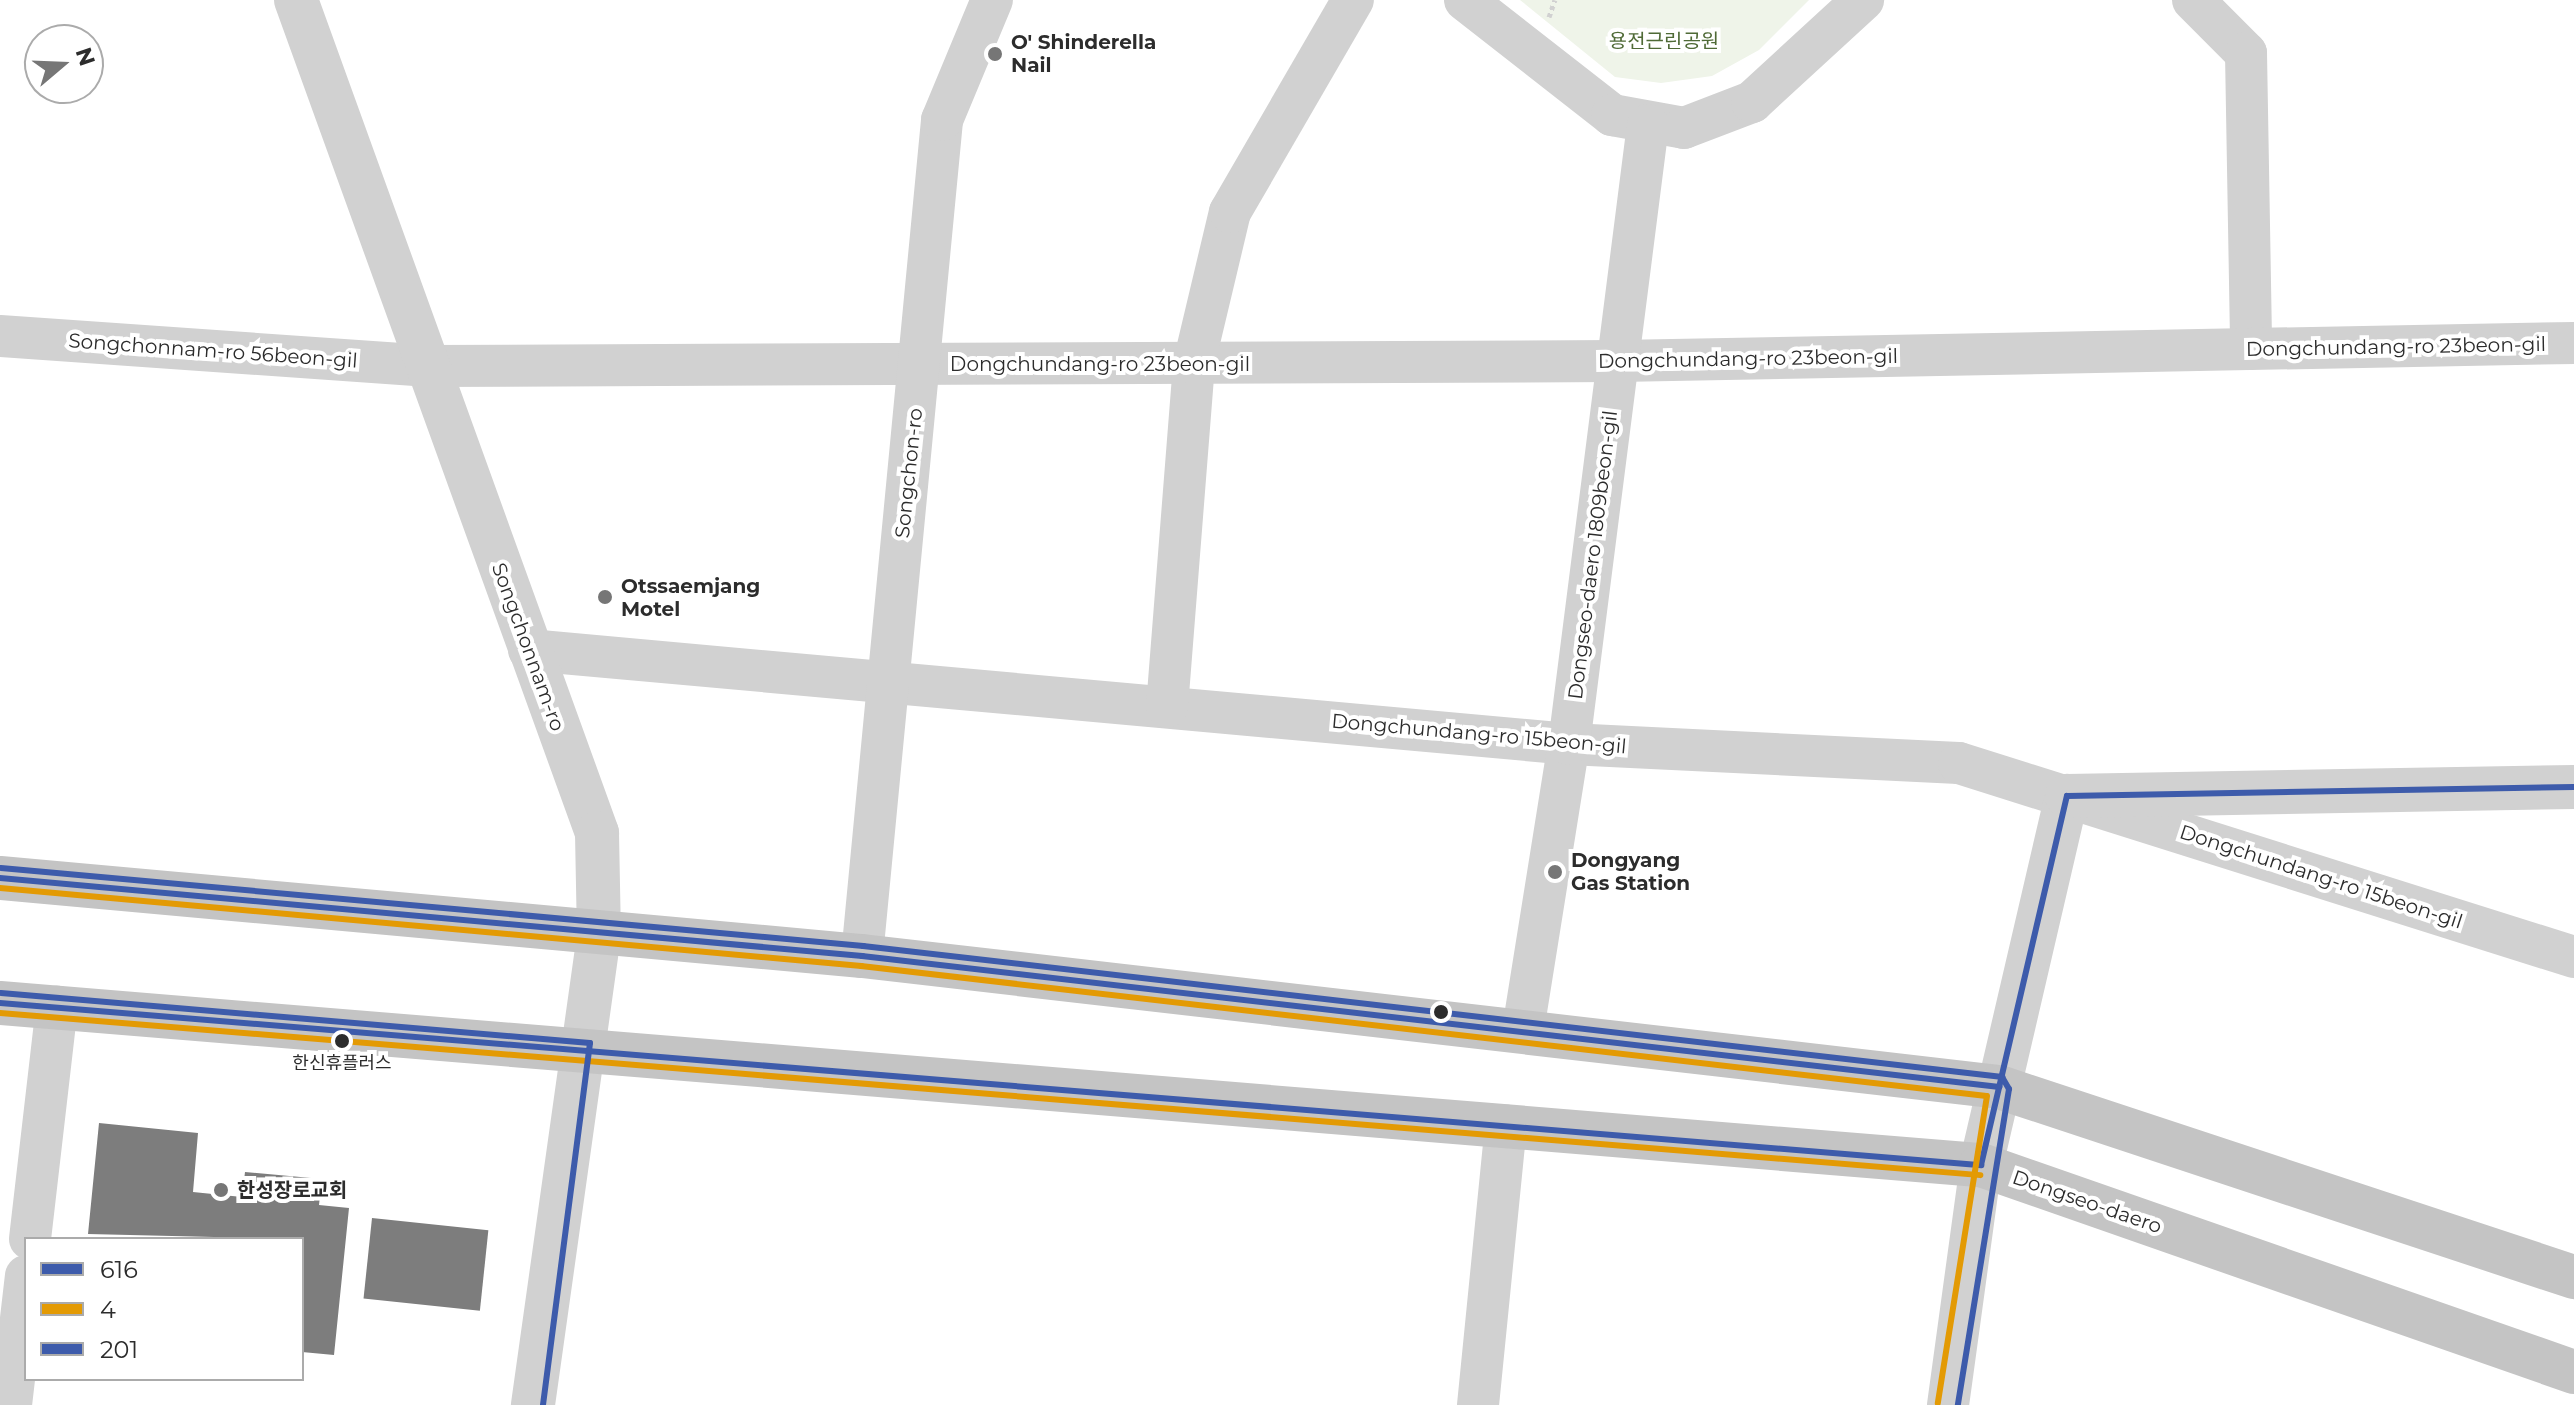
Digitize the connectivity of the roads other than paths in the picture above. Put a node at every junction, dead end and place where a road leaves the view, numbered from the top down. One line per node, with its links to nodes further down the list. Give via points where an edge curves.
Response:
1 (296, 0): 15 (street, Songchonnam-ro)
2 (992, 0): 14 (street, Songchon-ro, via 942,120)
3 (1353, 0): 13 (street, via 1230,212)
4 (1465, 0): 7 (street, via 1612,115)
5 (1863, 0): 7 (street, via 1752,102 1684,128)
6 (2193, 0): 11 (street, via 2246,53)
7 (1648, 125): 12 (street, Dongseo-daero 1809beon-gil)
8 (0, 336): 15 (street, Songchonnam-ro 56beon-gil)
9 (2574, 336): 10 (street)
10 (2574, 343): 11 (street, Dongchundang-ro 23beon-gil)
11 (2251, 349): 12 (street, Dongchundang-ro 23beon-gil)
12 (1618, 361): 13 (street, Dongchundang-ro 23beon-gil); 19 (street, Dongseo-daero 1809beon-gil)
13 (1194, 363): 14 (street, Dongchundang-ro 23beon-gil); 18 (street)
14 (921, 364): 15 (street); 17 (street, Songchon-ro)
15 (426, 366): 16 (street, Songchonnam-ro)
16 (529, 650): 17 (street, Dongchundang-ro 15beon-gil); 23 (street, Songchonnam-ro, via 597,833)
17 (887, 681): 18 (street, Dongchundang-ro 15beon-gil); 24 (street, Songchon-ro)
18 (1167, 707): 19 (street, Dongchundang-ro 15beon-gil)
19 (1569, 744): 21 (street, Dongchundang-ro 15beon-gil, via 1959,763); 28 (street, Dongseo-daero 1809beon-gil)
20 (2574, 787): 21 (street, Dongchundang-ro 15beon-gil)
21 (2067, 796): 25 (street, Dongchundang-ro 15beon-gil); 30 (street)
22 (0, 878): 23 (main road)
23 (599, 935): 24 (main road); 29 (street, Songchonnam-ro)
24 (862, 956): 28 (main road)
25 (2574, 957)
26 (0, 1003): 27 (main road, Dongseo-daero)
27 (57, 1007): 29 (main road, Dongseo-daero); 33 (street)
28 (1523, 1030): 30 (main road)
29 (584, 1051): 31 (main road, Dongseo-daero); 38 (street, Songchonnam-ro)
30 (1999, 1087): 32 (street); 34 (main road)
31 (1506, 1125): 32 (main road, Dongseo-daero); 39 (street)
32 (1981, 1165): 36 (main road, Dongseo-daero); 40 (street)
33 (30, 1237)
34 (2574, 1277)
35 (24, 1293): 37 (street)
36 (2574, 1372)
37 (11, 1405)
38 (533, 1405)
39 (1478, 1405)
40 (1948, 1405)

